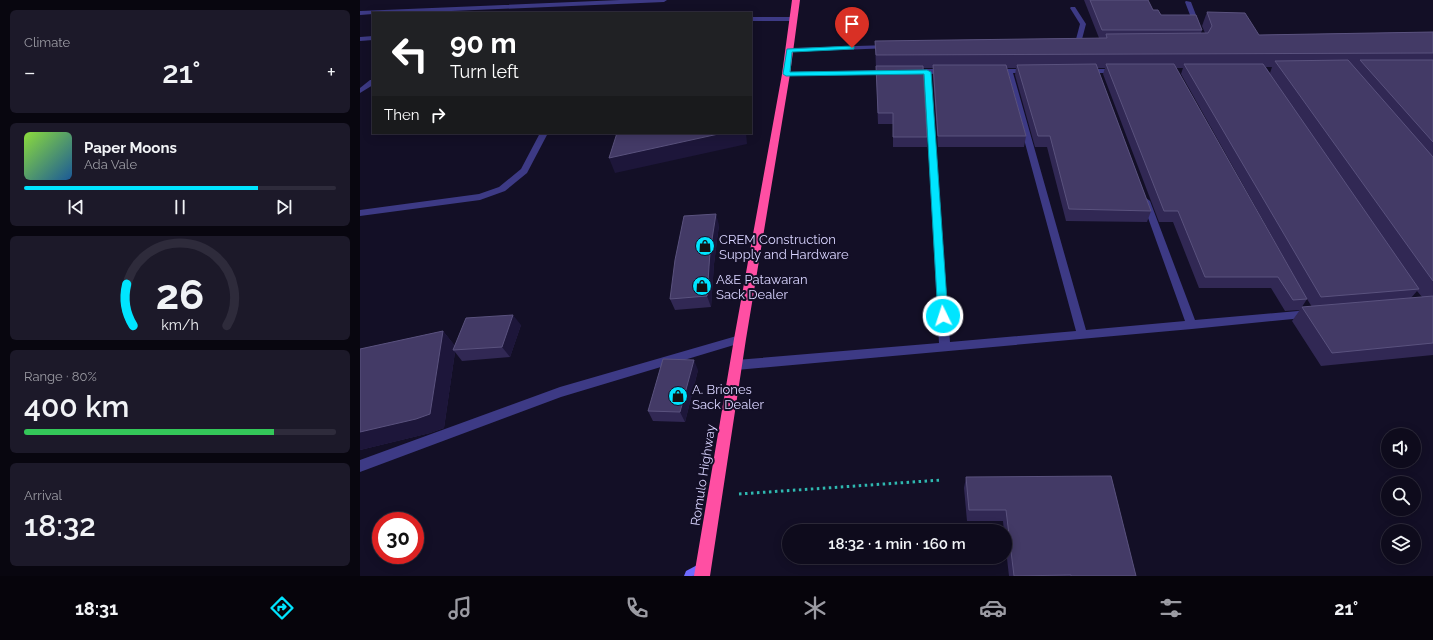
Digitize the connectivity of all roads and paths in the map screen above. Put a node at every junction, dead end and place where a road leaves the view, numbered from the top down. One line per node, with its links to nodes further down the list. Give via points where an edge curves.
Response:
1 (664, 0): 6 (street)
2 (796, 0): 9 (highway, Romulo Highway)
3 (1188, 2): 10 (street)
4 (1073, 8): 13 (street, via 1084,26 1082,43)
5 (372, 12): 7 (street)
6 (383, 12)
7 (360, 13)
8 (752, 19): 9 (street)
9 (792, 19): 15 (highway, Romulo Highway)
10 (1201, 34)
11 (372, 38): 12 (street)
12 (360, 39)
13 (1071, 43)
14 (899, 47): 15 (street)
15 (789, 50): 23 (highway, Romulo Highway)
16 (950, 71): 22 (street)
17 (987, 71): 18 (street)
18 (1009, 71): 19 (street); 31 (street)
19 (1038, 71)
20 (1075, 71): 21 (street, via 1098,75)
21 (1128, 71)
22 (927, 72): 23 (street); 33 (street)
23 (786, 74): 32 (highway, Romulo Highway)
24 (372, 83): 25 (street)
25 (360, 91)
26 (543, 134): 28 (street, via 524,171 502,189 480,197)
27 (1142, 190): 30 (street)
28 (360, 213)
29 (1310, 311): 30 (street)
30 (1192, 324): 31 (street)
31 (1082, 334): 33 (street)
32 (740, 339): 34 (highway, Romulo Highway); 35 (street, via 560,392)
33 (945, 346): 34 (street)
34 (736, 365): 37 (highway, Romulo Highway)
35 (360, 466)
36 (942, 480): 37 (path)
37 (715, 496): 38 (highway, Romulo Highway)
38 (698, 574)

